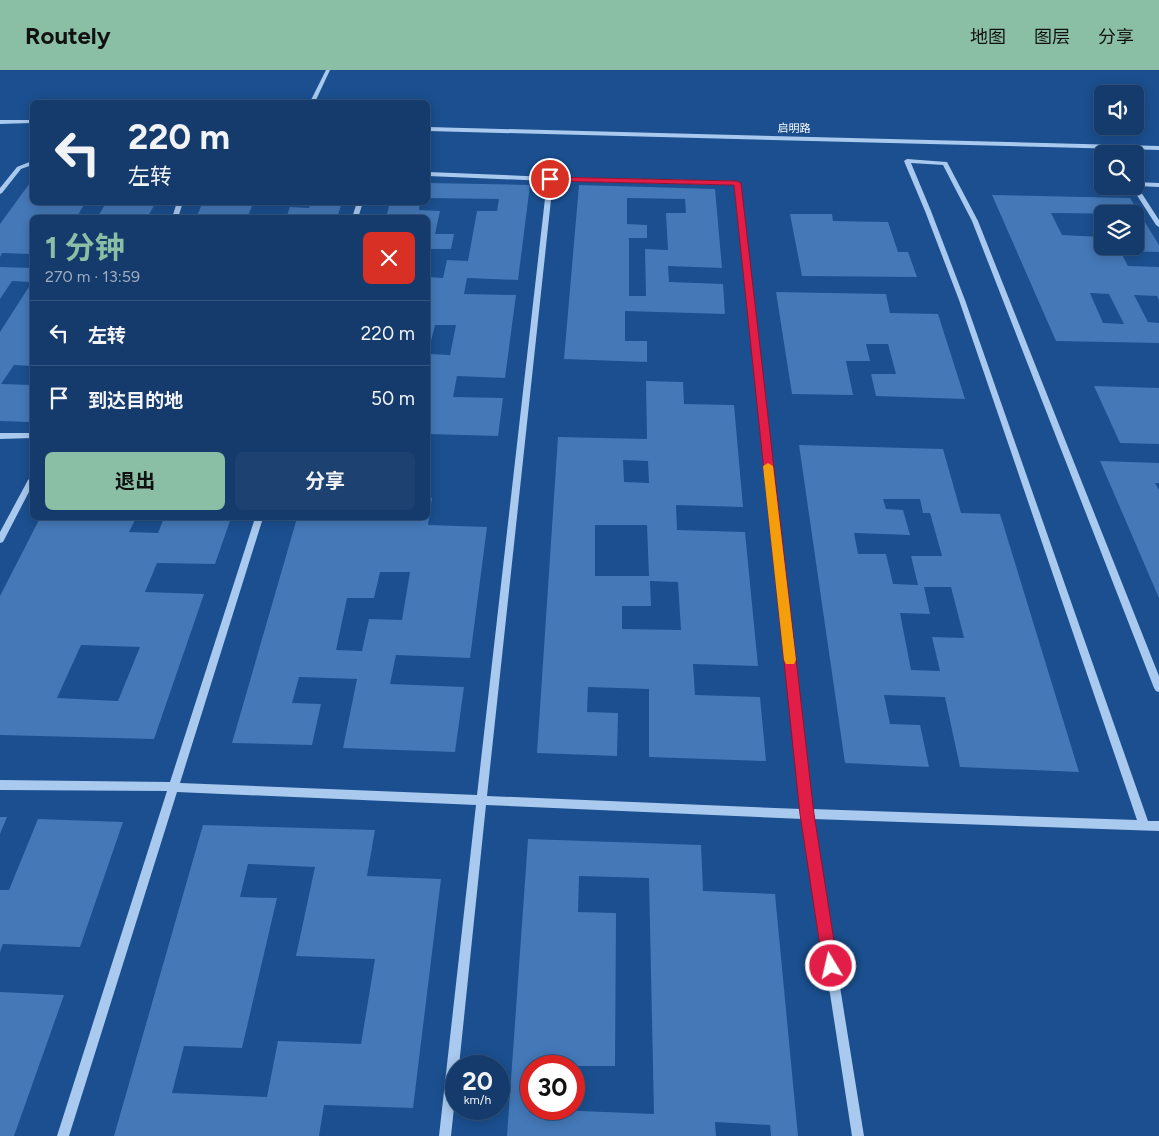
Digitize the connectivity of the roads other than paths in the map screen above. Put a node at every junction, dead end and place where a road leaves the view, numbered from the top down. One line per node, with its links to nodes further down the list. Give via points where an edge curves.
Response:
1 (328, 70): 2 (street)
2 (313, 100)
3 (0, 122): 4 (street)
4 (30, 122)
5 (430, 129): 6 (street, 启明路)
6 (1159, 148)
7 (30, 164): 12 (street, via 19,168)
8 (430, 174): 9 (street)
9 (550, 179): 23 (street); 24 (street, via 737,183)
10 (1144, 185): 11 (street)
11 (1159, 185)
12 (0, 192)
13 (1141, 195): 14 (street)
14 (1159, 225)
15 (0, 436): 16 (street)
16 (30, 436)
17 (30, 484): 19 (street)
18 (258, 520): 22 (street)
19 (0, 540)
20 (1159, 688): 25 (street, via 975,221 945,163 907,161 962,300)
21 (0, 785): 22 (street)
22 (172, 787): 23 (street); 27 (street)
23 (483, 801): 24 (street); 28 (street)
24 (807, 814): 25 (street); 29 (street)
25 (1144, 825): 26 (street)
26 (1159, 826)
27 (63, 1136)
28 (445, 1136)
29 (858, 1136)

